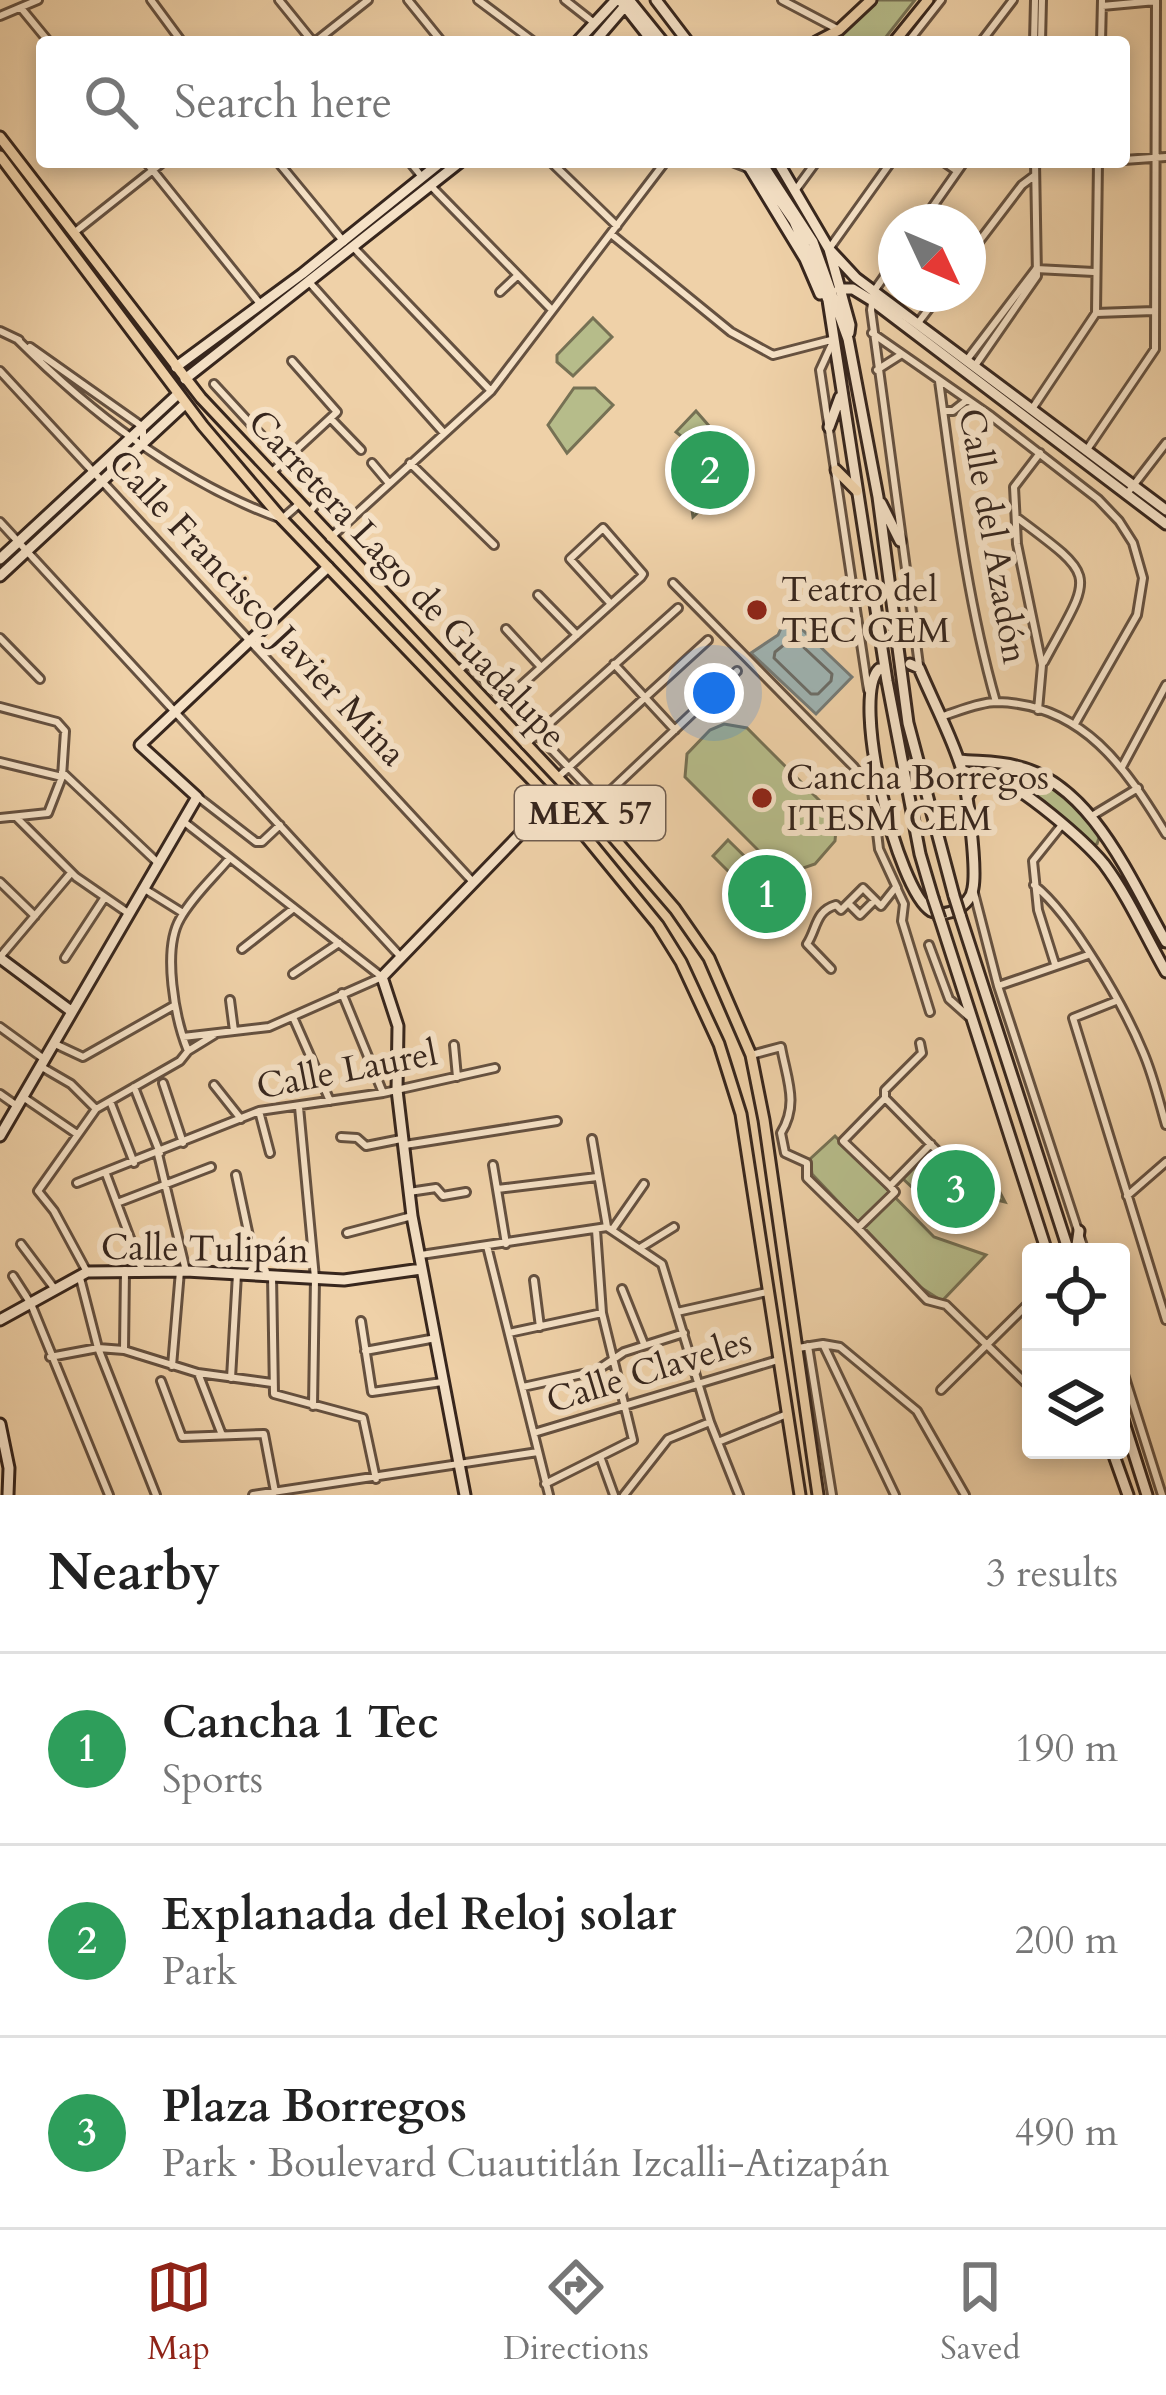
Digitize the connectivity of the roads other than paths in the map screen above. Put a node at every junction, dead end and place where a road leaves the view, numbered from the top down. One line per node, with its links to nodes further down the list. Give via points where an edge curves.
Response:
1 (38, 0): 19 (street)
2 (151, 0): 25 (street)
3 (279, 0): 26 (street)
4 (368, 0): 27 (street)
5 (408, 0): 28 (street)
6 (478, 0): 29 (street)
7 (565, 0): 22 (street)
8 (657, 0): 34 (street)
9 (782, 0): 20 (street)
10 (811, 0): 20 (street)
11 (871, 0): 23 (main road)
12 (928, 0): 36 (main road)
13 (940, 0): 37 (street)
14 (1013, 0): 38 (street)
15 (1039, 0): 39 (street)
16 (625, 1): 22 (street); 31 (street); 32 (street); 33 (street)
17 (1156, 1): 18 (street); 41 (street)
18 (1102, 3): 40 (street)
19 (21, 8): 21 (street); 24 (street)
20 (804, 12): 23 (street)
21 (0, 16)
22 (593, 22): 30 (street)
23 (838, 30): 35 (main road)
24 (44, 36)
25 (178, 36)
26 (309, 36)
27 (322, 36)
28 (437, 36)
29 (526, 36)
30 (582, 36)
31 (599, 36)
32 (648, 36)
33 (660, 36)
34 (684, 36)
35 (827, 36)
36 (899, 36)
37 (913, 36)
38 (986, 36)
39 (1037, 36)
40 (1101, 36)
41 (1155, 111): 42 (street); 46 (street)
42 (1166, 111)
43 (0, 137): 73 (main road, Carretera Lago de Guadalupe / MEX 57)
44 (0, 156): 80 (main road, Carretera Lago de Guadalupe / MEX 57)
45 (1166, 157): 46 (street)
46 (1155, 158): 47 (street); 87 (street)
47 (1130, 160)
48 (156, 168): 64 (street)
49 (283, 168): 74 (street)
50 (415, 168): 67 (street)
51 (436, 168): 67 (street)
52 (449, 168): 67 (street)
53 (557, 168): 70 (street)
54 (660, 168): 70 (street)
55 (755, 168): 94 (street, via 805,260)
56 (756, 168): 83 (street)
57 (782, 168): 68 (street)
58 (812, 168): 68 (street)
59 (887, 168): 75 (street)
60 (953, 168): 65 (street)
61 (959, 168): 65 (street)
62 (1035, 168): 66 (street)
63 (1098, 168): 77 (street)
64 (153, 170): 73 (street); 85 (street)
65 (957, 171): 69 (street)
66 (1035, 176): 71 (street); 76 (street)
67 (426, 181): 74 (street); 78 (street)
68 (797, 188): 75 (street)
69 (934, 204)
70 (617, 226): 72 (street)
71 (986, 232)
72 (611, 234): 86 (street); 94 (street, via 730,332 773,355)
73 (72, 235): 80 (main road, Carretera Lago de Guadalupe / MEX 57)
74 (349, 245): 79 (street); 85 (street); 105 (street)
75 (829, 249): 83 (street); 84 (street)
76 (1036, 269): 77 (street); 98 (street)
77 (1094, 272): 89 (street)
78 (517, 276): 82 (street); 86 (street)
79 (310, 283): 102 (street); 115 (street)
80 (103, 284): 97 (main road, Carretera Lago de Guadalupe / MEX 57); 107 (main road, Carretera Lago de Guadalupe / MEX 57)
81 (878, 287): 84 (street)
82 (500, 292)
83 (834, 296): 84 (street, via 853,289); 99 (street); 132 (street, via 850,326)
84 (872, 296): 90 (street); 92 (street); 98 (street)
85 (261, 304): 97 (street)
86 (552, 310): 105 (street)
87 (1154, 311): 89 (street); 120 (street, via 1153,356)
88 (926, 312): 90 (street)
89 (1096, 313): 111 (street)
90 (918, 323): 98 (street)
91 (0, 331): 93 (street)
92 (872, 334): 95 (street); 100 (street)
93 (18, 340): 113 (street); 116 (street)
94 (831, 343): 99 (street); 114 (street, via 820,370)
95 (902, 354): 100 (street); 103 (street)
96 (292, 361): 112 (street, via 337,412)
97 (176, 367): 102 (main road, Carretera Lago de Guadalupe / MEX 57)
98 (968, 367): 111 (street)
99 (840, 368): 106 (street)
100 (878, 370): 143 (street)
101 (0, 371): 126 (street, Calle Francisco Javier Mina)
102 (185, 379): 127 (main road, Carretera Lago de Guadalupe / MEX 57)
103 (939, 380): 108 (street); 110 (street, Calle del Azadón)
104 (214, 384): 122 (street)
105 (490, 391): 115 (street)
106 (842, 392): 114 (street); 130 (street)
107 (178, 394): 109 (main road, Carretera Lago de Guadalupe / MEX 57); 113 (street)
108 (968, 400): 110 (street); 121 (street)
109 (185, 404): 118 (street); 138 (main road, Carretera Lago de Guadalupe / MEX 57)
110 (944, 412): 171 (street, Calle del Azadón, via 969,586)
111 (1029, 414): 120 (street); 131 (street)
112 (331, 418): 119 (street); 122 (street)
113 (143, 427): 116 (street); 118 (street)
114 (829, 427): 125 (street)
115 (443, 432): 124 (street)
116 (130, 439): 118 (street); 126 (street)
117 (1166, 443): 131 (street)
118 (143, 447): 128 (street); 138 (street)
119 (362, 450)
120 (1086, 451): 131 (street)
121 (1040, 453): 137 (street, via 1016,482); 177 (street, via 1119,521 1143,578 1137,615)
122 (285, 460): 127 (street); 136 (street, via 320,499)
123 (372, 463): 129 (street)
124 (410, 463): 129 (street); 145 (street)
125 (836, 470): 130 (main road); 169 (street)
126 (95, 472): 128 (street, Calle Francisco Javier Mina); 144 (street)
127 (271, 473): 133 (main road, Carretera Lago de Guadalupe / MEX 57)
128 (104, 482): 146 (street); 157 (street, Calle Francisco Javier Mina)
129 (388, 482): 140 (street)
130 (857, 490): 187 (street)
131 (1129, 491): 135 (street); 141 (street)
132 (878, 496): 143 (street); 188 (street)
133 (299, 504): 136 (main road, Carretera Lago de Guadalupe / MEX 57); 138 (street)
134 (326, 504): 140 (street)
135 (1166, 510)
136 (308, 514): 142 (main road, Carretera Lago de Guadalupe / MEX 57)
137 (1016, 517): 160 (street); 160 (street, via 1079,570 1079,596)
138 (282, 519): 148 (main road, Carretera Lago de Guadalupe / MEX 57)
139 (0, 522): 144 (street)
140 (344, 524): 142 (street)
141 (1166, 524)
142 (330, 538): 165 (main road, Carretera Lago de Guadalupe / MEX 57)
143 (900, 541): 161 (street)
144 (18, 542): 146 (street); 147 (street)
145 (494, 545)
146 (27, 551): 149 (street); 173 (street)
147 (0, 559)
148 (328, 566): 157 (street); 192 (main road, Carretera Lago de Guadalupe / MEX 57)
149 (0, 577)
150 (673, 583): 215 (street, via 872,791 879,848)
151 (538, 595): 155 (street)
152 (611, 604): 152 (street, via 570,559 603,528 643,574); 155 (street)
153 (678, 608): 159 (street)
154 (506, 629): 162 (street)
155 (577, 635): 162 (street)
156 (0, 638): 166 (street)
157 (250, 639): 173 (street); 212 (street, Calle Francisco Javier Mina)
158 (708, 640): 168 (street)
159 (614, 664): 168 (street); 179 (street)
160 (1042, 665): 174 (street)
161 (914, 666): 176 (street)
162 (542, 667): 170 (street)
163 (879, 669): 169 (street)
164 (737, 671): 178 (street)
165 (456, 672): 170 (street, via 468,662); 175 (main road, Carretera Lago de Guadalupe / MEX 57)
166 (40, 679)
167 (1166, 685): 186 (street)
168 (645, 698): 178 (street); 185 (street)
169 (870, 699): 216 (street, via 890,829 925,904 946,914)
170 (505, 700): 175 (street); 179 (street)
171 (996, 702): 174 (street); 176 (street)
172 (0, 707): 189 (street, via 62,726)
173 (176, 709): 194 (street, via 140,745); 203 (street)
174 (1038, 710): 177 (street)
175 (493, 711): 180 (main road, Carretera Lago de Guadalupe / MEX 57)
176 (939, 717): 181 (street)
177 (1076, 722): 186 (street)
178 (675, 730): 196 (street)
179 (537, 734): 180 (street); 185 (street)
180 (525, 745): 184 (main road, Carretera Lago de Guadalupe / MEX 57)
181 (959, 760): 183 (street); 195 (street)
182 (0, 761): 189 (street)
183 (993, 763): 191 (street); 201 (street, via 1040,774)
184 (545, 766): 190 (main road, Carretera Lago de Guadalupe / MEX 57); 192 (main road)
185 (568, 767): 190 (street); 196 (street)
186 (1122, 767): 193 (street)
187 (904, 771): 188 (street, via 910,778); 245 (street, bridge, via 920,854)
188 (920, 771): 310 (street, bridge)
189 (62, 774): 200 (street, via 48,813); 209 (street)
190 (557, 778): 198 (main road, Carretera Lago de Guadalupe / MEX 57)
191 (992, 778): 195 (street); 204 (street, via 1015,785)
192 (529, 781): 197 (main road, Carretera Lago de Guadalupe / MEX 57)
193 (1138, 788): 201 (street); 205 (street)
194 (197, 796): 202 (street); 203 (street, via 256,842)
195 (968, 796): 216 (street)
196 (600, 800): 198 (street)
197 (551, 802): 212 (street); 253 (main road, Carretera Lago de Guadalupe / MEX 57, via 658,925)
198 (589, 811): 249 (main road, Carretera Lago de Guadalupe / MEX 57, via 693,933)
199 (0, 818): 200 (street)
200 (16, 818): 210 (street)
201 (1089, 818): 206 (street)
202 (183, 821): 208 (street); 209 (street)
203 (280, 825): 228 (street)
204 (1061, 826): 207 (street); 213 (street, via 1036,855)
205 (1166, 834)
206 (1104, 838): 207 (street); 224 (street)
207 (1086, 848): 234 (street)
208 (230, 858): 220 (street); 222 (street)
209 (158, 863): 214 (street)
210 (71, 873): 217 (street); 223 (street)
211 (0, 882): 223 (street)
212 (473, 882): 228 (street)
213 (1034, 885): 229 (street); 232 (street)
214 (143, 888): 221 (street); 222 (street)
215 (897, 888): 218 (street, via 881,906); 243 (street)
216 (974, 889): 237 (street)
217 (105, 897): 221 (street); 231 (street)
218 (875, 900): 219 (street, via 863,888); 219 (street, via 860,915)
219 (848, 903): 233 (street, via 827,908 807,944)
220 (294, 908): 225 (street); 227 (street)
221 (128, 913): 242 (street)
222 (184, 913): 241 (street, via 173,941)
223 (35, 916): 230 (street)
224 (1166, 942)
225 (338, 943): 235 (street); 236 (street)
226 (929, 945): 245 (street, via 949,999)
227 (242, 950)
228 (400, 956): 236 (street)
229 (1088, 956): 232 (street); 240 (street)
230 (0, 957): 242 (street)
231 (65, 958)
232 (1054, 964): 237 (street)
233 (831, 969)
234 (1166, 972)
235 (293, 974)
236 (382, 977): 238 (street); 263 (street, via 398,1026)
237 (998, 986): 307 (street)
238 (342, 994): 244 (street); 264 (street)
239 (230, 1000): 247 (street)
240 (1116, 1000): 275 (street, via 1144,1053); 300 (street, via 1072,1018)
241 (175, 1005): 250 (street); 251 (street, via 86,1056)
242 (71, 1011): 251 (street)
243 (930, 1012)
244 (293, 1017): 247 (street); 269 (street)
245 (971, 1018): 309 (street)
246 (0, 1027): 257 (street)
247 (233, 1031): 248 (street)
248 (218, 1034): 250 (street); 255 (street)
249 (745, 1036): 253 (main road); 256 (main road, Carretera Lago de Guadalupe / MEX 57)
250 (183, 1037): 255 (street)
251 (53, 1043): 257 (street)
252 (920, 1043): 266 (street, via 922,1053)
253 (719, 1044): 331 (main road, Carretera Lago de Guadalupe / MEX 57, via 741,1114)
254 (454, 1045): 259 (street)
255 (188, 1051): 262 (street)
256 (751, 1055): 304 (street, via 782,1047 793,1103 781,1133 785,1154 807,1162 807,1178); 346 (main road, Carretera Lago de Guadalupe / MEX 57)
257 (42, 1063): 267 (street); 271 (street)
258 (495, 1068): 259 (street, Calle Laurel)
259 (457, 1077): 263 (street, Calle Laurel)
260 (163, 1083): 281 (street)
261 (214, 1084): 273 (street)
262 (134, 1087): 268 (street); 283 (street)
263 (397, 1090): 264 (street, Calle Laurel); 280 (street)
264 (383, 1093): 269 (street, Calle Laurel)
265 (0, 1094): 267 (street)
266 (885, 1098): 282 (street); 296 (street, via 843,1141)
267 (20, 1101): 276 (street); 277 (street)
268 (110, 1101): 271 (street); 287 (street)
269 (330, 1101): 270 (street, Calle Laurel)
270 (299, 1107): 272 (street, Calle Laurel); 327 (street)
271 (96, 1109): 276 (street)
272 (259, 1112): 273 (street, Calle Laurel); 284 (street)
273 (241, 1119): 281 (street, Calle Laurel)
274 (557, 1121): 280 (street)
275 (1166, 1125)
276 (77, 1134): 322 (street, via 37,1194 54,1211)
277 (0, 1136)
278 (341, 1137): 280 (street, via 366,1146)
279 (592, 1139): 292 (street)
280 (402, 1142): 298 (street)
281 (183, 1143): 283 (street, Calle Laurel)
282 (931, 1144): 285 (street); 296 (street)
283 (159, 1153): 287 (street, Calle Laurel); 294 (street)
284 (270, 1153)
285 (948, 1162)
286 (1166, 1162): 300 (street)
287 (134, 1163): 290 (street, Calle Laurel)
288 (493, 1166): 297 (street)
289 (211, 1167): 294 (street)
290 (106, 1174): 293 (street, Calle Laurel); 301 (street)
291 (236, 1174): 324 (street)
292 (597, 1177): 297 (street); 305 (street)
293 (77, 1183)
294 (166, 1183): 301 (street); 321 (street)
295 (644, 1184): 305 (street)
296 (890, 1186): 304 (street, via 896,1192)
297 (497, 1189): 314 (street)
298 (409, 1192): 299 (street); 302 (street)
299 (466, 1192)
300 (1127, 1196): 337 (street)
301 (117, 1203): 319 (street)
302 (412, 1216): 308 (street); 317 (street)
303 (674, 1227): 316 (street)
304 (858, 1228): 345 (street, via 927,1300 946,1305)
305 (610, 1229): 306 (street); 316 (street)
306 (596, 1230): 314 (street); 335 (street)
307 (1078, 1231): 311 (street); 312 (street)
308 (347, 1233)
309 (1044, 1243)
310 (1069, 1243)
311 (1075, 1243)
312 (1082, 1243)
313 (21, 1244): 329 (street)
314 (506, 1244): 315 (street)
315 (487, 1246): 317 (street); 340 (street)
316 (640, 1248): 334 (street, via 662,1264)
317 (419, 1256): 320 (street)
318 (125, 1269): 319 (street, Calle Tulipán); 322 (street, Calle Tulipán); 348 (street)
319 (142, 1270): 321 (street, Calle Tulipán)
320 (421, 1270): 327 (street, Calle Tulipán); 342 (street)
321 (183, 1271): 323 (street, Calle Tulipán); 353 (street)
322 (83, 1274): 329 (street, Calle Tulipán); 347 (street)
323 (237, 1274): 324 (street, Calle Tulipán); 356 (street)
324 (257, 1274): 325 (street, Calle Tulipán)
325 (272, 1275): 327 (street, Calle Tulipán); 361 (street)
326 (13, 1276): 332 (street)
327 (315, 1278): 366 (street)
328 (534, 1280): 339 (street)
329 (54, 1288): 332 (street, Calle Tulipán)
330 (622, 1289): 343 (street)
331 (770, 1291): 334 (street); 352 (main road, Carretera Lago de Guadalupe / MEX 57)
332 (31, 1304): 336 (street, Calle Tulipán); 350 (street)
333 (1022, 1310): 345 (street)
334 (677, 1312): 341 (street)
335 (602, 1313): 339 (street); 351 (street)
336 (0, 1320)
337 (1166, 1320)
338 (361, 1321): 349 (street)
339 (540, 1327): 340 (street)
340 (509, 1333): 363 (street)
341 (685, 1333): 343 (street); 362 (street)
342 (436, 1338): 349 (street); 360 (street)
343 (644, 1344): 351 (street)
344 (823, 1344): 346 (street); 395 (street); 396 (street, via 840,1347 917,1411)
345 (986, 1345): 357 (street); 364 (street)
346 (803, 1347): 355 (main road, Carretera Lago de Guadalupe / MEX 57); 394 (street)
347 (98, 1348): 348 (street); 350 (street); 385 (street)
348 (124, 1350): 353 (street)
349 (364, 1351): 360 (street, via 372,1392)
350 (50, 1358): 384 (street)
351 (612, 1359): 363 (street, via 596,1371); 367 (street)
352 (780, 1360): 358 (main road, Carretera Lago de Guadalupe / MEX 57); 362 (street, Calle Claveles)
353 (172, 1366): 354 (street)
354 (198, 1373): 356 (street); 372 (street)
355 (801, 1377): 358 (main road); 393 (main road, Carretera Lago de Guadalupe / MEX 57)
356 (231, 1378): 361 (street)
357 (1022, 1379)
358 (783, 1381): 368 (main road, Carretera Lago de Guadalupe / MEX 57)
359 (161, 1382): 372 (street, via 182,1437)
360 (446, 1382): 378 (street)
361 (272, 1383): 366 (street, via 274,1394)
362 (700, 1383): 367 (street, Calle Claveles); 369 (street)
363 (523, 1387): 371 (street)
364 (941, 1390)
365 (1130, 1394): 399 (street)
366 (313, 1406): 379 (street, via 363,1418)
367 (626, 1406): 371 (street, Calle Claveles); 376 (street, via 633,1440)
368 (788, 1414): 374 (street); 392 (main road, Carretera Lago de Guadalupe / MEX 57)
369 (710, 1422): 374 (street); 390 (street, via 668,1439)
370 (0, 1428): 383 (street)
371 (534, 1433): 375 (street)
372 (222, 1435): 381 (street, via 264,1434)
373 (1130, 1441): 398 (street)
374 (718, 1442): 391 (street)
375 (538, 1453): 378 (street); 380 (street)
376 (600, 1458): 380 (street); 389 (street)
377 (1115, 1459): 397 (street)
378 (460, 1466): 379 (street); 387 (street)
379 (376, 1479): 382 (street)
380 (545, 1484): 388 (street)
381 (275, 1492): 382 (street); 386 (street)
382 (296, 1492)
383 (8, 1495)
384 (109, 1495)
385 (156, 1495)
386 (253, 1495)
387 (465, 1495)
388 (550, 1495)
389 (614, 1495)
390 (625, 1495)
391 (740, 1495)
392 (800, 1495)
393 (818, 1495)
394 (832, 1495)
395 (895, 1495)
396 (965, 1495)
397 (1128, 1495)
398 (1147, 1495)
399 (1162, 1495)

